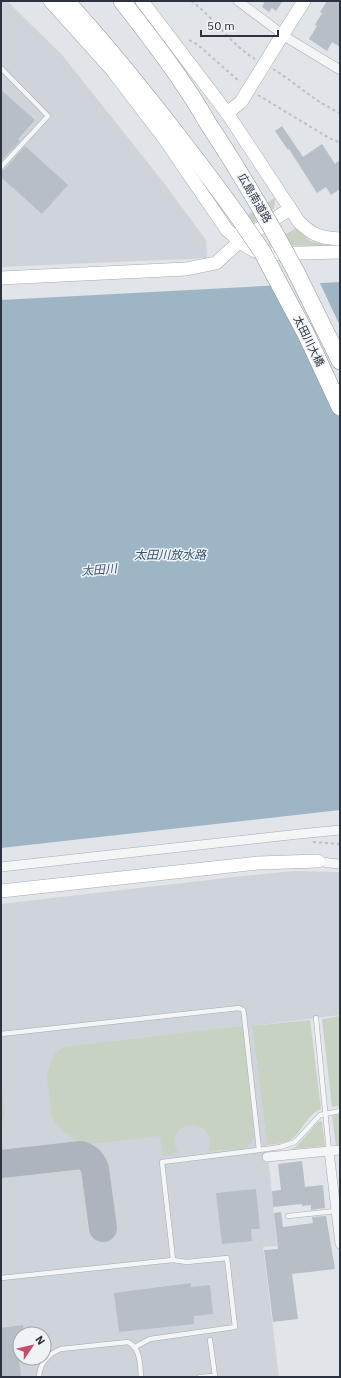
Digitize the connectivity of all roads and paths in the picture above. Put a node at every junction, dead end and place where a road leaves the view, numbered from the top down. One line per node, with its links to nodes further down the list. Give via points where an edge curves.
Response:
1 (50, 1): 16 (street, via 116,76 164,138 227,230)
2 (66, 1): 16 (highway, 広島南道路, via 132,77 204,169)
3 (122, 1): 19 (highway, 広島南道路, bridge, via 199,108 261,208)
4 (142, 1): 12 (street)
5 (238, 1): 7 (street)
6 (304, 1): 7 (street)
7 (283, 35): 10 (street); 11 (street, bridge)
8 (189, 40): 11 (path)
9 (1, 68): 14 (lane, via 48,116)
10 (340, 70)
11 (251, 86): 12 (street, via 241,102); 13 (path, via 272,104)
12 (227, 113): 15 (street)
13 (340, 143)
14 (1, 167)
15 (290, 209): 16 (street); 17 (street, via 309,232 327,239)
16 (242, 233): 18 (street, via 256,252 264,254); 20 (highway, 広島南道路, bridge); 21 (street, via 216,263 186,268)
17 (340, 239)
18 (340, 252)
19 (296, 272): 22 (highway, 太田川大橋)
20 (275, 276): 23 (highway, 太田川大橋)
21 (1, 278)
22 (340, 361)
23 (340, 407)
24 (340, 830): 28 (street)
25 (340, 858): 26 (street)
26 (318, 861): 27 (street); 29 (street, via 258,863)
27 (340, 864)
28 (1, 867)
29 (1, 891)
30 (316, 1018): 33 (lane)
31 (1, 1034): 34 (lane, via 239,1008 244,1014)
32 (340, 1111): 33 (lane)
33 (325, 1114): 34 (lane, via 316,1118 295,1142); 36 (lane)
34 (259, 1150): 41 (lane, via 162,1162)
35 (340, 1150): 36 (street)
36 (329, 1151): 37 (street); 38 (street)
37 (267, 1157)
38 (336, 1211): 39 (lane); 40 (street)
39 (288, 1216)
40 (340, 1244)
41 (173, 1260): 42 (lane); 44 (lane, via 187,1262 227,1258 235,1327 150,1339)
42 (1, 1278)
43 (210, 1340): 47 (lane, via 215,1376)
44 (135, 1347): 45 (lane, via 128,1342 121,1342 61,1349 48,1356 39,1370); 46 (lane, via 139,1356)
45 (39, 1377)
46 (141, 1377)
47 (200, 1377)

